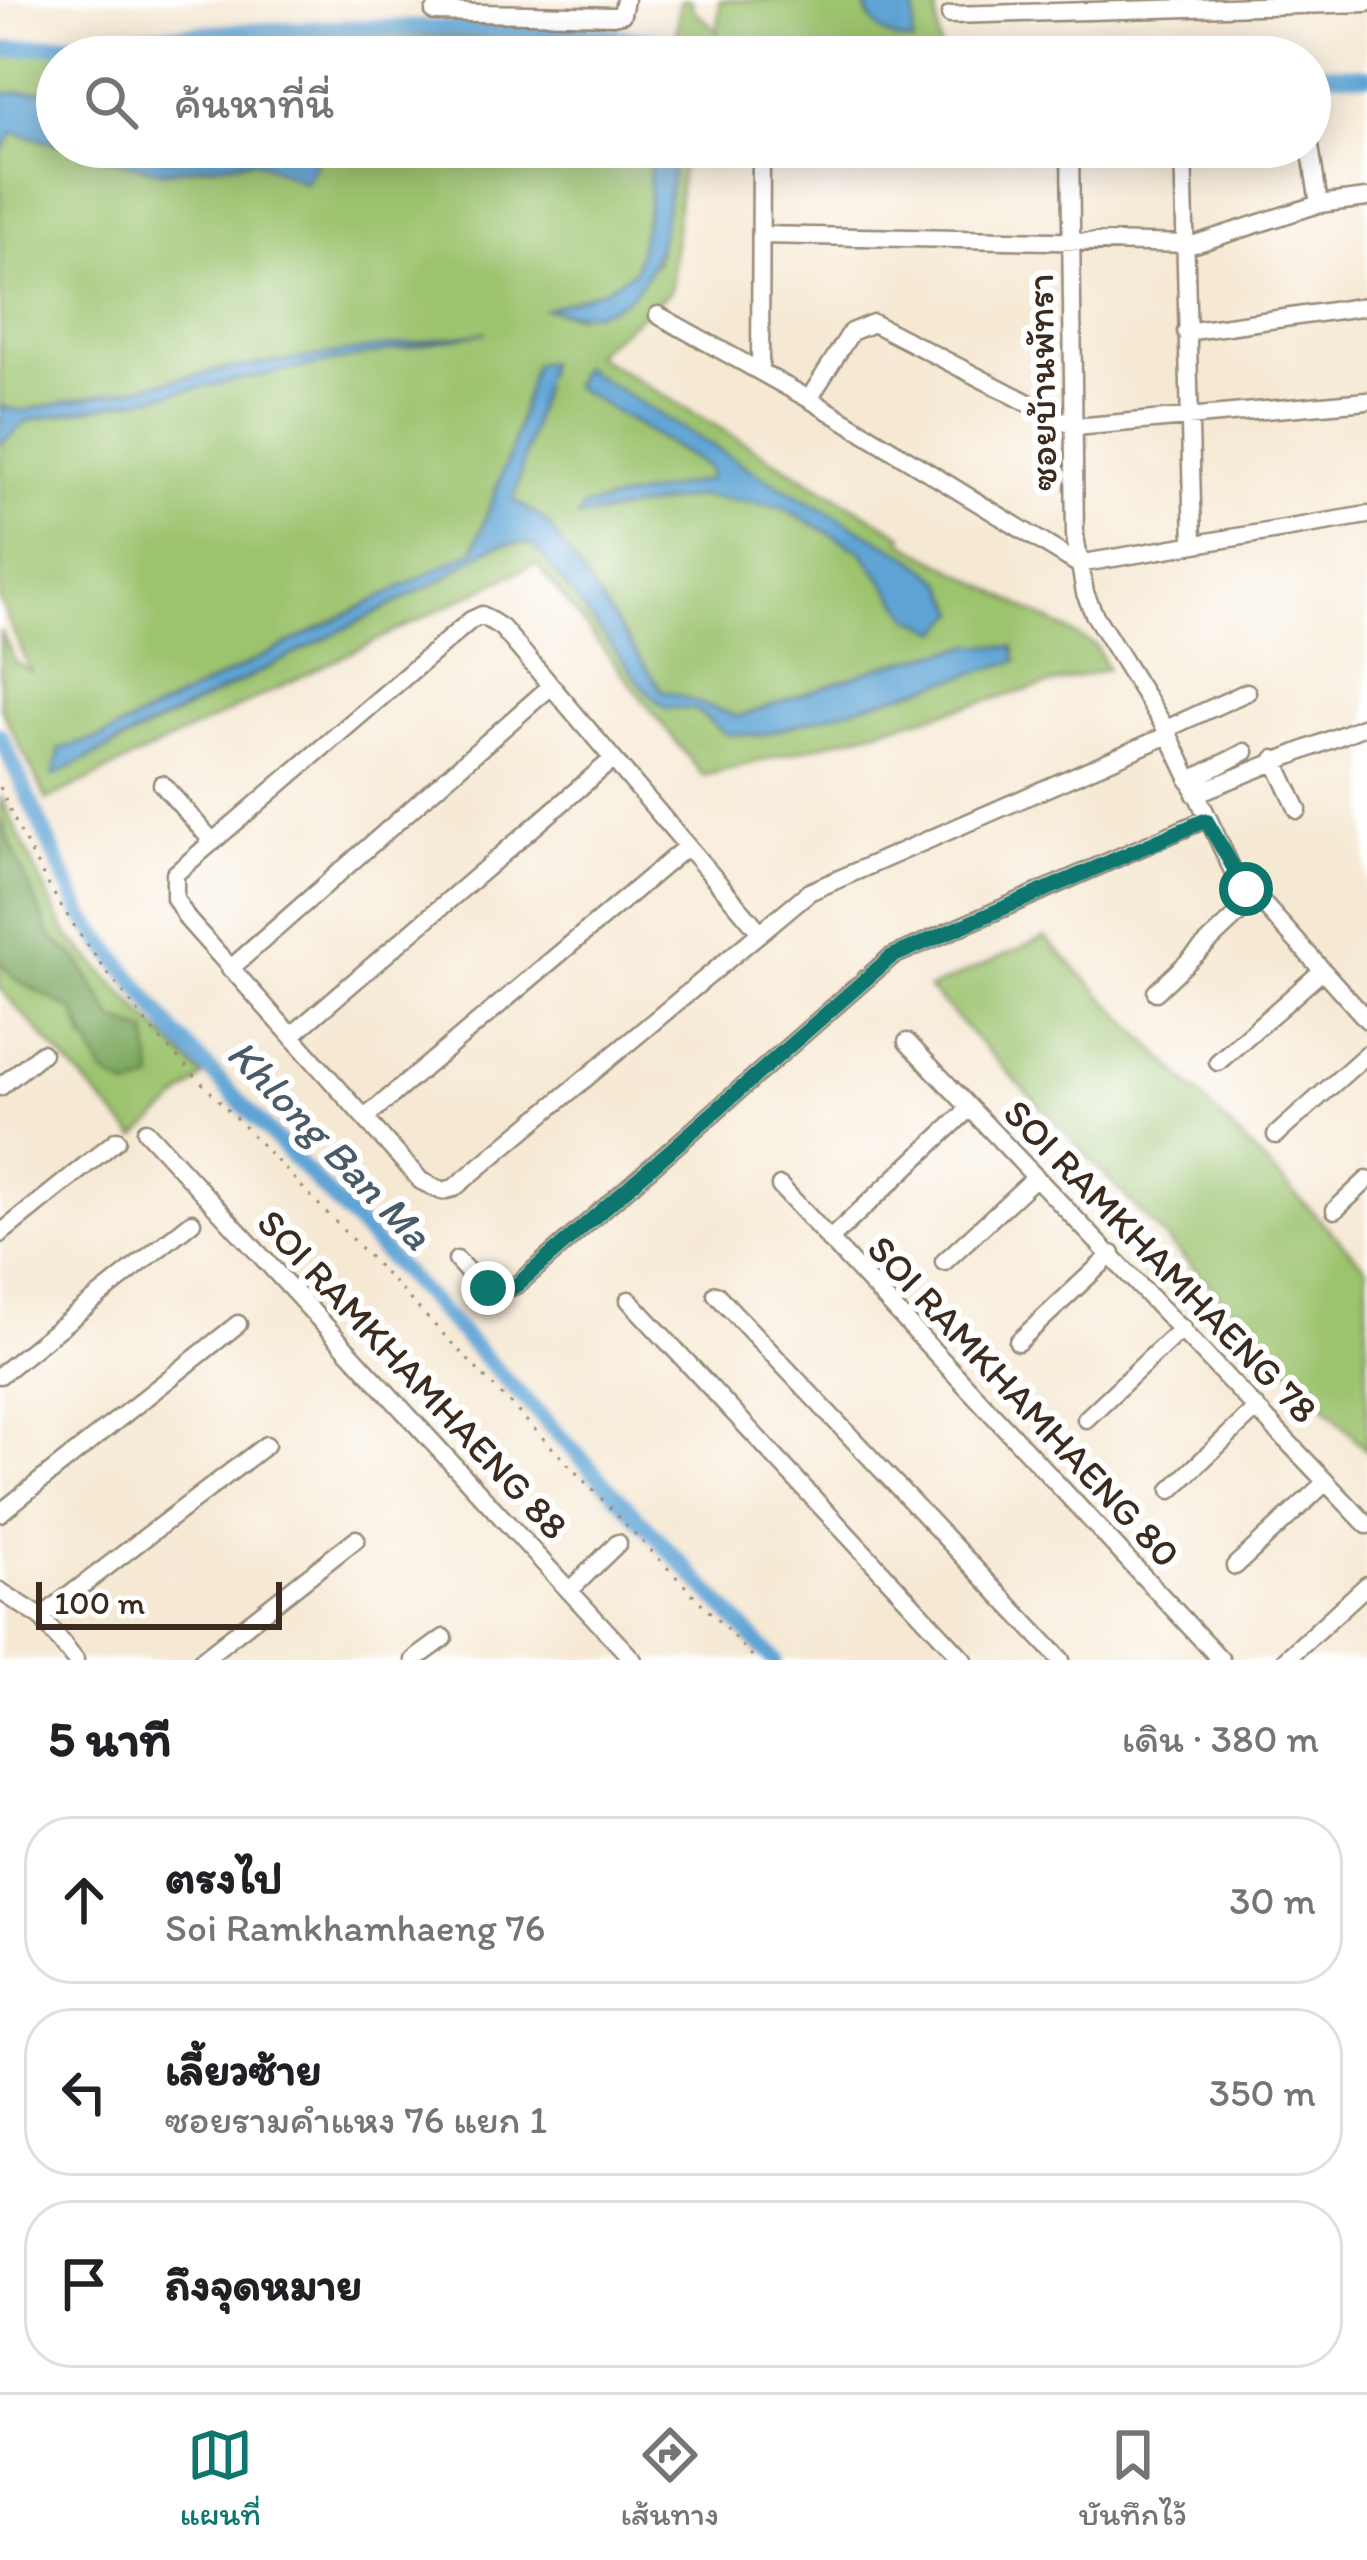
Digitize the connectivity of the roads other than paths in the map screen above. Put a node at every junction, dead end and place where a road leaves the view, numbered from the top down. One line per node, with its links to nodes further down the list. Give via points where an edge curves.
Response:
1 (625, 0): 3 (street, via 614,16)
2 (1367, 3): 4 (street)
3 (434, 12)
4 (950, 15)
5 (761, 168): 11 (street)
6 (1070, 168): 12 (street, ซอยบ้านพัทรา)
7 (1183, 168): 13 (street)
8 (1313, 168): 10 (street)
9 (1367, 198): 10 (street)
10 (1319, 203): 13 (street)
11 (761, 236): 12 (street); 17 (street)
12 (1072, 242): 13 (street); 21 (street, ซอยบ้านพัทรา)
13 (1184, 244): 16 (street)
14 (1367, 306): 16 (street)
15 (658, 315): 17 (street)
16 (1186, 332): 20 (street)
17 (760, 371): 18 (street)
18 (809, 400): 21 (street, via 851,332 874,323); 24 (street)
19 (1367, 401): 20 (street)
20 (1188, 420): 21 (street); 23 (street)
21 (1075, 427): 24 (street, ซอยบ้านพัทรา)
22 (1367, 514): 23 (street)
23 (1193, 544): 24 (street)
24 (1078, 564): 28 (street, ซอยบ้านพัทรา, via 1094,614)
25 (551, 686): 31 (street); 37 (street, via 495,621 471,620); 41 (street)
26 (1247, 692): 28 (street)
27 (1363, 726): 29 (street); 32 (street)
28 (1167, 732): 34 (street, ซอยบ้านพัทรา); 40 (street, via 838,876)
29 (1367, 747)
30 (1245, 752): 34 (street)
31 (613, 759): 38 (street); 45 (street)
32 (1274, 759): 34 (street); 35 (street)
33 (161, 784): 37 (street)
34 (1192, 788): 36 (street, ซอยบ้านพัทรา)
35 (1298, 811)
36 (1206, 820): 39 (street, ซอยบ้านพัทรา); 64 (street, via 891,957 505,1292 488,1288)
37 (213, 842): 41 (street, via 176,874 175,898)
38 (686, 847): 40 (street); 52 (street)
39 (1254, 899): 42 (street, ซอยบ้านพัทรา); 43 (street)
40 (760, 932): 52 (street, via 454,1188 421,1181)
41 (230, 970): 45 (street)
42 (1322, 971): 44 (street, ซอยบ้านพัทรา); 49 (street)
43 (1156, 992)
44 (1367, 1020)
45 (292, 1035): 52 (street)
46 (908, 1042): 51 (street, SOI RAMKHAMHAENG 78)
47 (42, 1053): 50 (street)
48 (1367, 1054): 54 (street)
49 (1218, 1062)
50 (0, 1087)
51 (970, 1108): 56 (street, SOI RAMKHAMHAENG 78); 62 (street)
52 (366, 1118)
53 (146, 1131): 84 (street, SOI RAMKHAMHAENG 88)
54 (1276, 1135)
55 (117, 1140): 61 (street)
56 (1036, 1177): 63 (street, SOI RAMKHAMHAENG 78); 65 (street)
57 (1367, 1180): 59 (street)
58 (780, 1186): 62 (street, SOI RAMKHAMHAENG 80)
59 (1335, 1210)
60 (192, 1222): 71 (street)
61 (0, 1234)
62 (829, 1240): 95 (street, SOI RAMKHAMHAENG 80)
63 (1112, 1254): 69 (street, SOI RAMKHAMHAENG 78); 70 (street)
64 (457, 1260)
65 (944, 1262)
66 (716, 1294): 94 (street)
67 (629, 1300): 87 (street)
68 (238, 1324): 77 (street)
69 (1182, 1328): 72 (street, SOI RAMKHAMHAENG 78); 73 (street)
70 (1018, 1342)
71 (0, 1375)
72 (1257, 1408): 75 (street, SOI RAMKHAMHAENG 78); 76 (street)
73 (1086, 1419)
74 (266, 1444): 85 (street)
75 (1326, 1482): 78 (street, SOI RAMKHAMHAENG 78); 81 (street)
76 (1171, 1490)
77 (0, 1514)
78 (1367, 1526)
79 (356, 1539): 89 (street)
80 (618, 1543): 84 (street)
81 (1235, 1566)
82 (1367, 1585): 96 (street)
83 (0, 1591): 85 (street)
84 (569, 1591): 91 (street, SOI RAMKHAMHAENG 88)
85 (41, 1617): 88 (street)
86 (444, 1638): 90 (street)
87 (951, 1646): 92 (street); 93 (street)
88 (75, 1660)
89 (202, 1660)
90 (414, 1660)
91 (633, 1660)
92 (935, 1660)
93 (964, 1660)
94 (1060, 1660)
95 (1221, 1660)
96 (1286, 1660)

